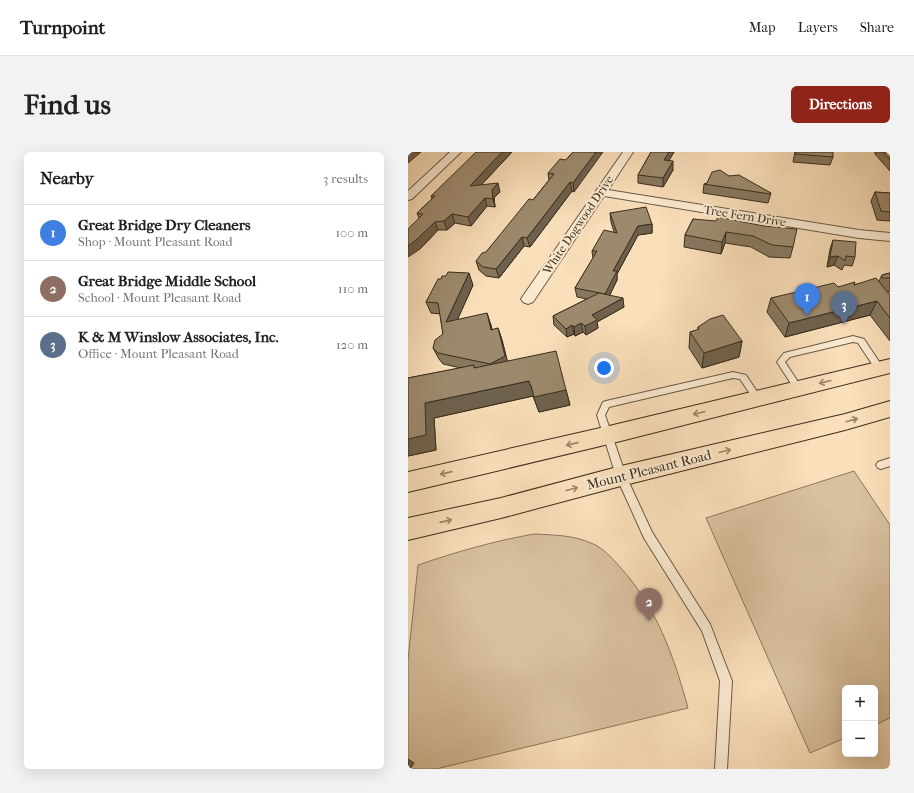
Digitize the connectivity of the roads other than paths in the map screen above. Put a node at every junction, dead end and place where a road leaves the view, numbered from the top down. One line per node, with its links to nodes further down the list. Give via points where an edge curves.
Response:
1 (456, 152): 4 (street)
2 (628, 152): 3 (street, White Dogwood Drive)
3 (601, 192): 5 (street, Tree Fern Drive); 6 (street, White Dogwood Drive)
4 (408, 197)
5 (890, 237)
6 (528, 299)
7 (884, 367): 8 (main road, one-way to 8); 8 (lane, via 861,341 853,339 787,355 781,362)
8 (798, 388): 9 (main road)
9 (757, 398): 11 (main road, one-way to 11); 11 (lane, via 743,377 733,375 606,404 601,415)
10 (888, 413): 14 (main road, Mount Pleasant Road, one-way to 10)
11 (608, 435): 14 (lane); 15 (main road, one-way to 15)
12 (890, 462): 13 (lane)
13 (881, 465)
14 (621, 476): 16 (main road, Mount Pleasant Road, one-way to 14, via 501,508); 17 (lane, via 648,535 706,628 726,681)
15 (408, 482)
16 (408, 529)
17 (721, 769)

